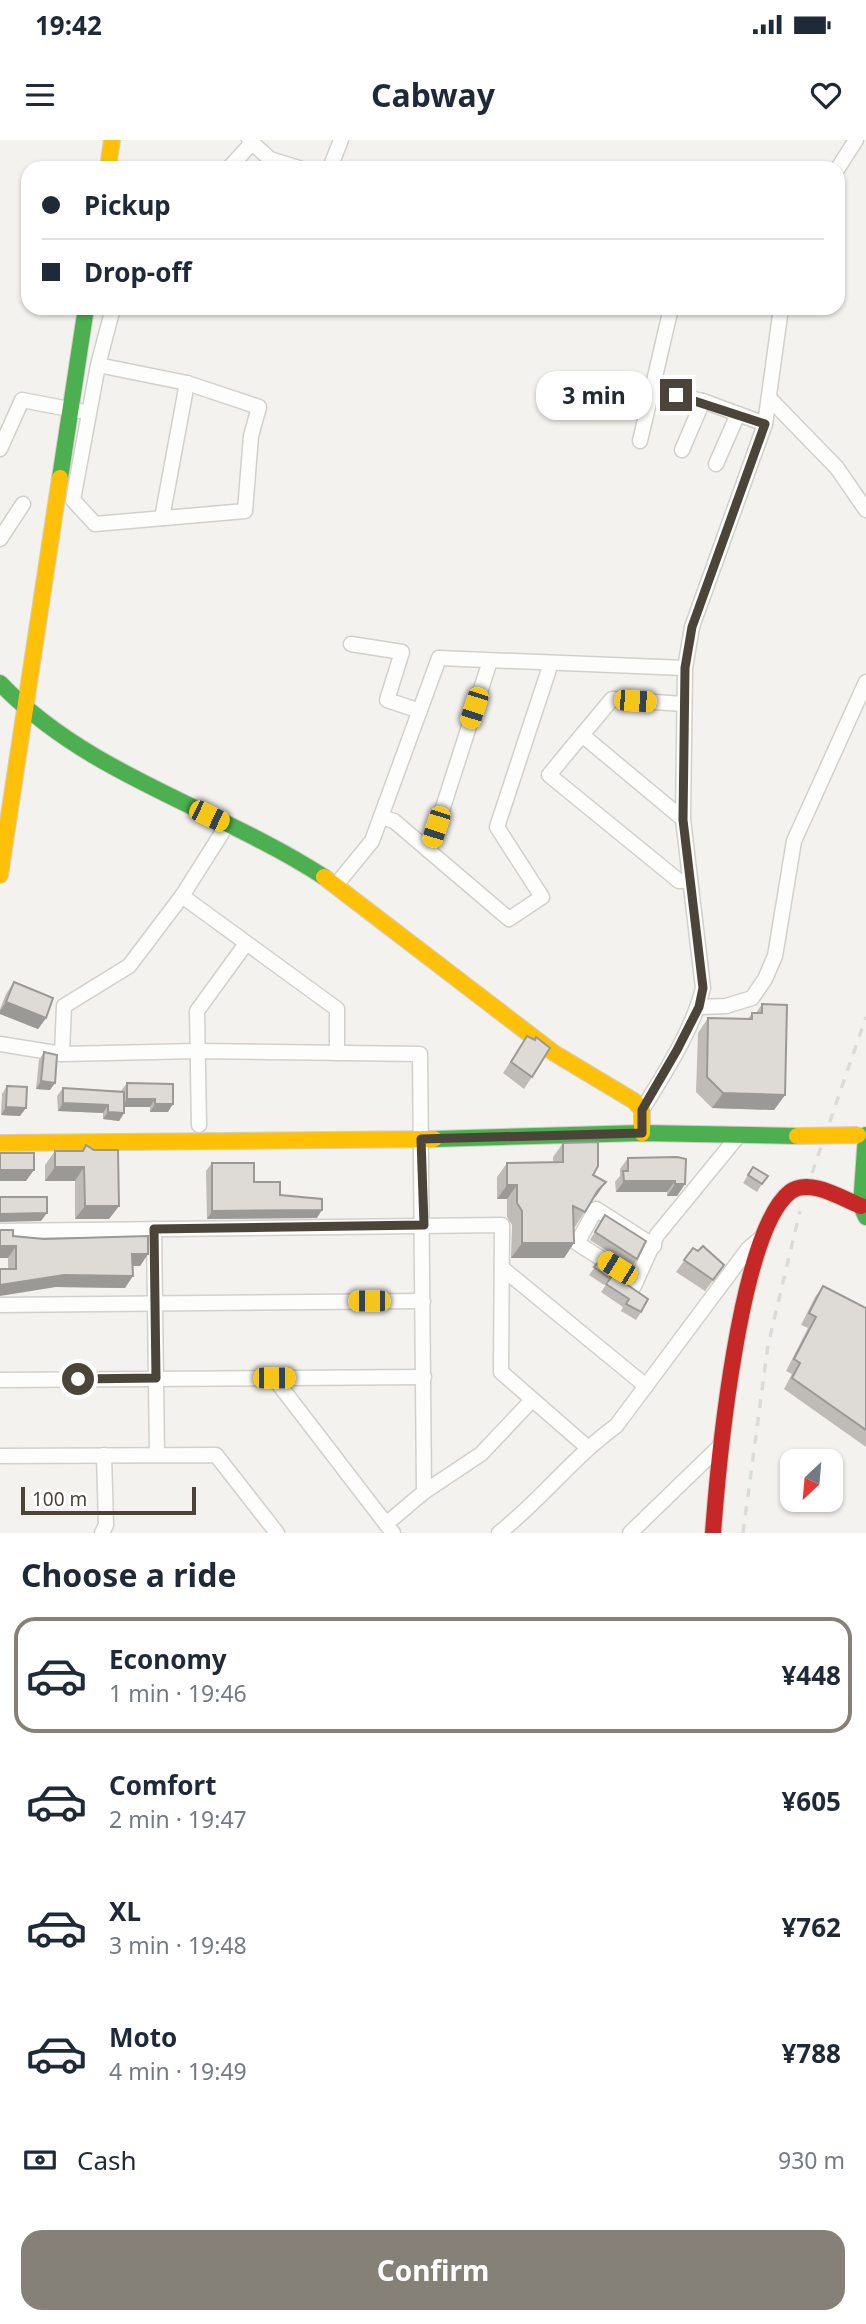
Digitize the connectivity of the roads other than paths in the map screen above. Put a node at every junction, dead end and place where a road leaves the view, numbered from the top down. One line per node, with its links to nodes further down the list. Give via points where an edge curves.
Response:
1 (112, 140): 5 (street)
2 (341, 140): 8 (street)
3 (856, 140): 9 (street)
4 (250, 141): 6 (street); 7 (street)
5 (109, 161)
6 (234, 161)
7 (276, 161)
8 (333, 161)
9 (842, 161)
10 (85, 315): 19 (street)
11 (111, 315): 14 (street)
12 (669, 315): 16 (street)
13 (777, 315): 17 (street)
14 (98, 365): 15 (street); 20 (street)
15 (187, 383): 29 (street); 29 (street, via 259,407 251,436 245,511)
16 (649, 389): 18 (street); 23 (street)
17 (770, 399): 22 (street); 28 (street, via 837,468)
18 (703, 401): 21 (street); 25 (street)
19 (71, 409): 20 (street); 24 (street, via 22,400); 38 (street)
20 (89, 412): 29 (street, via 73,500 94,524)
21 (738, 414): 22 (street); 26 (street)
22 (765, 424): 34 (street, via 692,627)
23 (639, 441)
24 (0, 449)
25 (682, 450)
26 (716, 464)
27 (23, 504): 30 (street)
28 (866, 510)
29 (162, 518)
30 (0, 539)
31 (351, 644): 39 (street, via 402,652 387,700)
32 (490, 661): 33 (street); 39 (street, via 439,658); 44 (street)
33 (551, 663): 34 (street); 44 (street, via 497,827 542,897 509,919)
34 (685, 668): 37 (street)
35 (866, 682): 51 (street, via 794,841 775,956 765,979 752,998 726,1006)
36 (0, 683): 38 (street)
37 (683, 704): 40 (street, via 612,699); 42 (street)
38 (26, 710): 43 (street, via 115,769); 45 (street)
39 (420, 711): 41 (street)
40 (582, 735): 42 (street); 47 (street, via 549,775 679,881)
41 (381, 817): 44 (street, via 394,821); 48 (street, via 372,841)
42 (683, 820): 47 (street)
43 (228, 825): 48 (street); 49 (street)
44 (429, 851)
45 (2, 857): 46 (street)
46 (0, 875)
47 (690, 881): 51 (street, via 703,988)
48 (336, 885): 56 (street, via 554,1053 619,1090)
49 (182, 896): 50 (street); 55 (street, via 130,966 64,1006)
50 (245, 944): 53 (street, via 197,1011); 54 (street, via 337,1009)
51 (699, 1007): 56 (street)
52 (0, 1044): 55 (street)
53 (198, 1051): 54 (street); 55 (street); 57 (street)
54 (337, 1053): 61 (street, via 420,1054)
55 (62, 1054)
56 (642, 1110): 58 (street)
57 (199, 1125)
58 (642, 1133): 59 (street); 61 (street)
59 (739, 1135): 60 (street, bridge); 68 (street, via 657,1235)
60 (864, 1135): 63 (street)
61 (421, 1139): 62 (street); 64 (street)
62 (0, 1143)
63 (864, 1212): 67 (street, via 822,1192 798,1189 780,1202)
64 (424, 1225): 65 (street); 69 (street, via 502,1226); 70 (street)
65 (154, 1229): 66 (street); 71 (street)
66 (0, 1231)
67 (762, 1237): 77 (street, via 748,1249); 79 (street, via 742,1321)
68 (654, 1246): 68 (street, via 635,1283 578,1243 596,1209)
69 (502, 1268): 77 (street); 78 (street, via 501,1372)
70 (423, 1301): 71 (street); 73 (street)
71 (153, 1304): 72 (street); 74 (street)
72 (0, 1305)
73 (424, 1377): 75 (street); 84 (street)
74 (156, 1378): 75 (street); 76 (street); 81 (street)
75 (274, 1378): 85 (street)
76 (0, 1380)
77 (646, 1386): 80 (street, via 616,1426)
78 (532, 1400): 80 (street); 84 (street, via 481,1454)
79 (722, 1444): 89 (street); 90 (street)
80 (587, 1447): 88 (street, via 531,1508)
81 (157, 1454): 82 (street); 87 (street, via 216,1455)
82 (104, 1455): 83 (street); 86 (street, via 106,1525)
83 (0, 1456)
84 (424, 1492): 85 (street)
85 (390, 1528)
86 (102, 1533)
87 (278, 1533)
88 (499, 1533)
89 (630, 1533)
90 (713, 1533)

